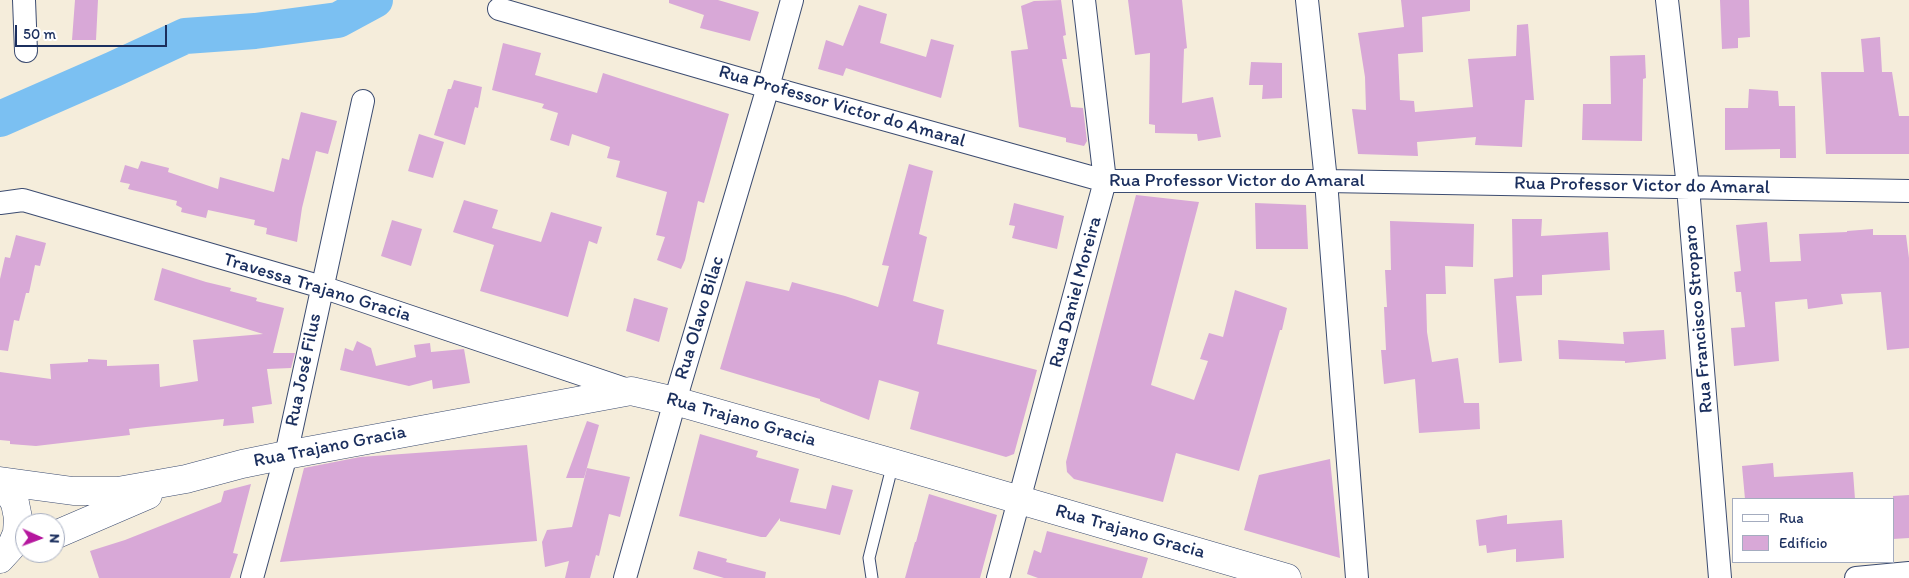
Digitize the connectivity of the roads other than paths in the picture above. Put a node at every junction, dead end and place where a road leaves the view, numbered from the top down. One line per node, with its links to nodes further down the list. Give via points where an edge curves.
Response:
1 (24, 0): 7 (street)
2 (792, 0): 8 (street, Rua Olavo Bilac)
3 (1084, 0): 10 (street, Rua Daniel Moreira)
4 (1307, 0): 11 (street)
5 (1667, 0): 12 (street, Rua Francisco Stroparo)
6 (499, 9): 8 (street, Rua Professor Victor do Amaral)
7 (26, 51)
8 (768, 87): 10 (street, Rua Professor Victor do Amaral); 17 (street, Rua Olavo Bilac)
9 (364, 102): 15 (street, Rua José Filus)
10 (1105, 181): 11 (street, Rua Professor Victor do Amaral); 22 (street, Rua Daniel Moreira)
11 (1326, 181): 12 (street, Rua Professor Victor do Amaral); 31 (street)
12 (1688, 188): 13 (street, Rua Professor Victor do Amaral); 32 (street, Rua Francisco Stroparo)
13 (1909, 191)
14 (0, 203): 15 (street, Travessa Trajano Gracia, via 23,200)
15 (322, 287): 16 (street, Travessa Trajano Gracia); 18 (street, Rua José Filus)
16 (631, 391): 17 (main road, Rua Trajano Gracia); 18 (main road, Rua Trajano Gracia)
17 (675, 401): 19 (main road, Rua Trajano Gracia); 27 (street, Rua Olavo Bilac)
18 (286, 455): 20 (main road, Rua Trajano Gracia); 26 (street, Rua José Filus)
19 (893, 463): 22 (main road, Rua Trajano Gracia); 28 (lane, via 869,558)
20 (186, 479): 21 (main road, Rua Trajano Gracia, via 118,491 73,491); 23 (main road, Rua Trajano Gracia)
21 (0, 482): 24 (main road, via 15,503 18,518)
22 (1020, 500): 29 (street, Rua Daniel Moreira); 30 (main road, Rua Trajano Gracia)
23 (65, 532)
24 (9, 556)
25 (1909, 573): 33 (street)
26 (252, 578)
27 (625, 578)
28 (872, 578)
29 (998, 578)
30 (1287, 578)
31 (1357, 578)
32 (1720, 578)
33 (1856, 578)

